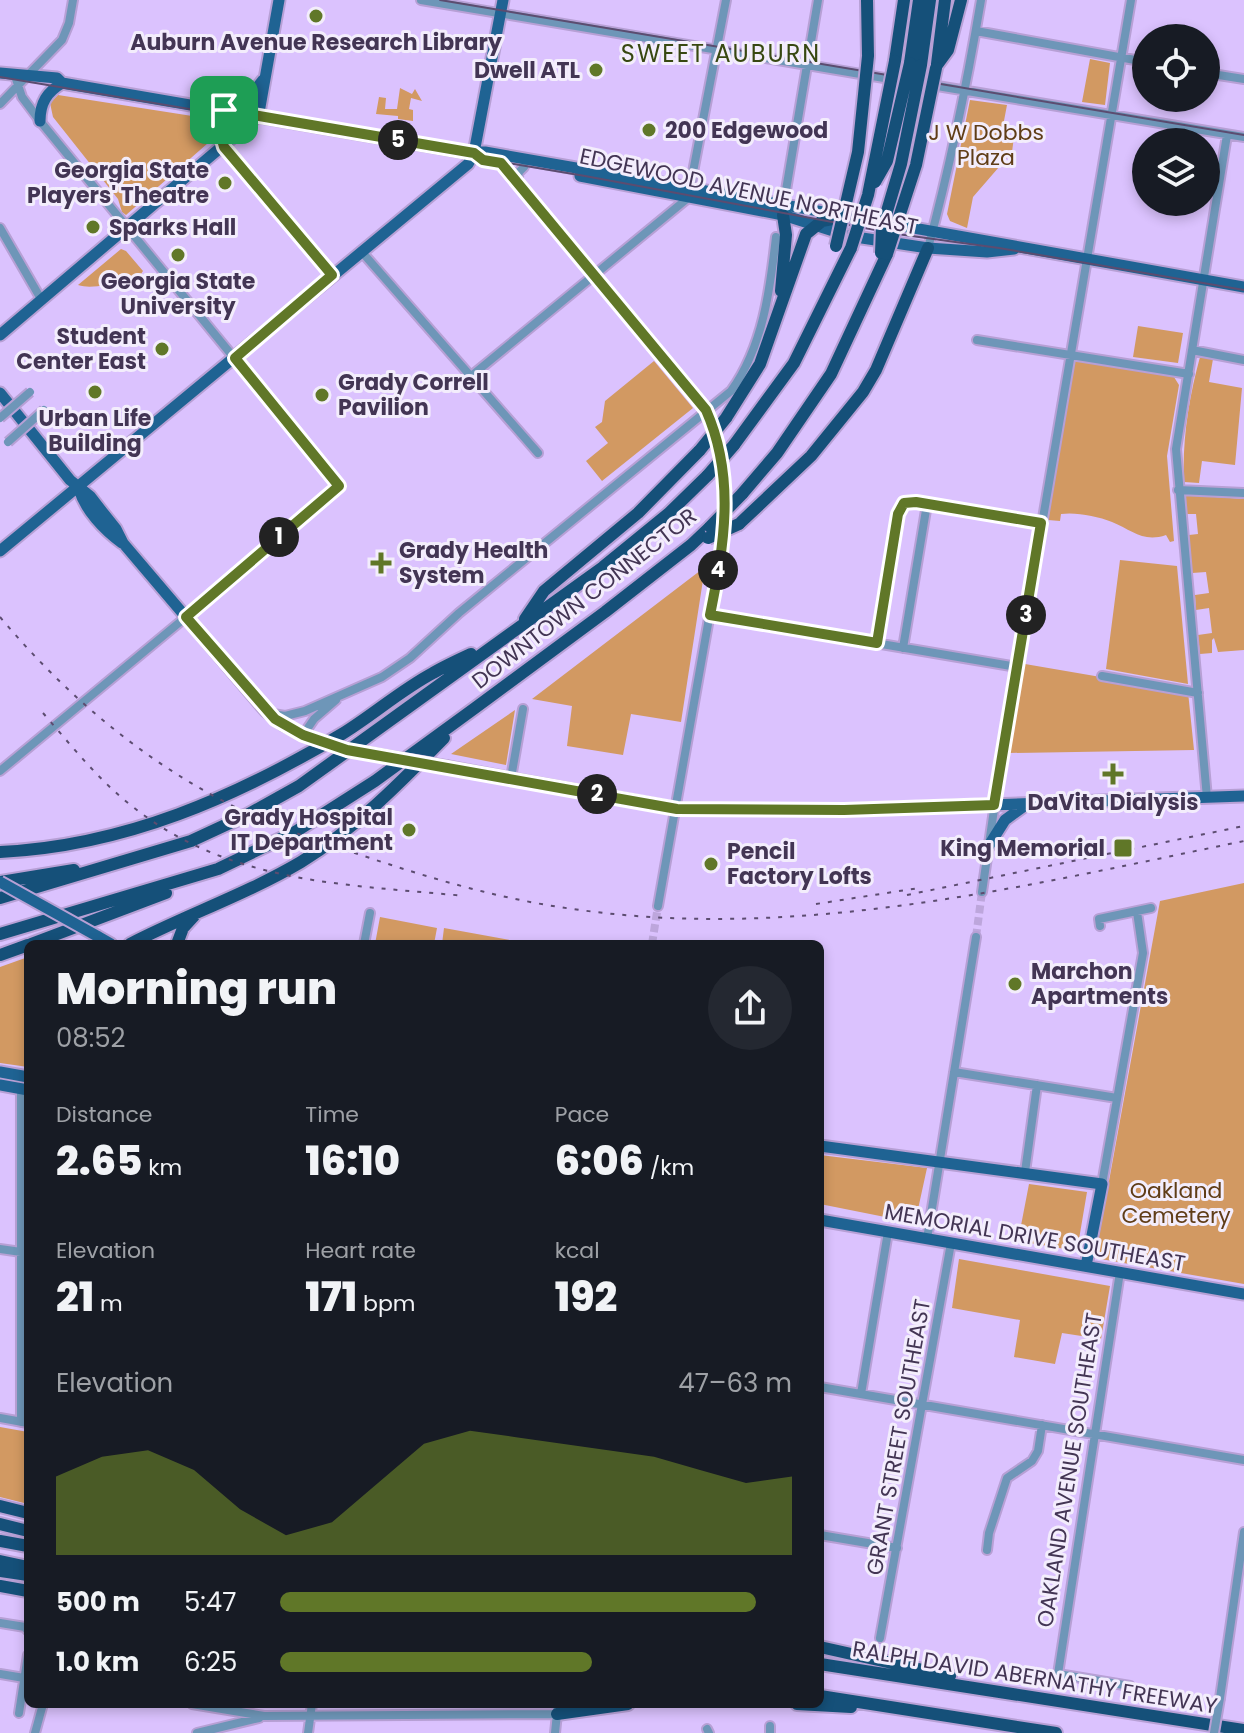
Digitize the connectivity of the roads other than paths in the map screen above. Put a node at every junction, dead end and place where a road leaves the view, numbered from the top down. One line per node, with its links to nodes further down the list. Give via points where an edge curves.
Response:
1 (73, 0): 27 (street, via 62,40)
2 (279, 0): 25 (main road)
3 (421, 0): 15 (street)
4 (503, 0): 15 (main road)
5 (726, 0): 17 (street)
6 (818, 0): 20 (street)
7 (867, 0): 59 (highway, bridge, via 866,94)
8 (904, 0): 43 (highway, DOWNTOWN CONNECTOR, bridge)
9 (919, 0): 21 (highway)
10 (930, 0): 21 (highway)
11 (945, 0): 22 (highway)
12 (961, 0): 22 (highway, via 948,50)
13 (981, 0): 16 (street)
14 (1131, 0): 18 (street)
15 (501, 13): 17 (street); 38 (main road)
16 (976, 31): 18 (street); 29 (street)
17 (718, 50): 20 (street); 42 (street)
18 (1121, 57): 19 (street); 33 (street)
19 (1132, 59)
20 (806, 64): 29 (street); 44 (street)
21 (915, 64): 43 (highway, bridge, via 887,161); 54 (highway, bridge, via 901,164 882,228)
22 (936, 67): 54 (highway, bridge, via 916,165)
23 (0, 73): 27 (main road, EDGEWOOD AVENUE NORTHEAST)
24 (1220, 75): 26 (street)
25 (266, 77): 31 (main road, via 244,104); 32 (main road)
26 (1244, 79)
27 (19, 80): 28 (main road, EDGEWOOD AVENUE NORTHEAST, via 43,76); 30 (street); 34 (street)
28 (62, 83): 31 (main road, EDGEWOOD AVENUE NORTHEAST); 34 (main road, via 46,96)
29 (964, 91): 33 (street); 49 (street)
30 (0, 104)
31 (219, 109): 32 (main road, EDGEWOOD AVENUE NORTHEAST); 37 (main road)
32 (256, 115): 37 (main road); 38 (main road, EDGEWOOD AVENUE NORTHEAST)
33 (1112, 115): 35 (street); 55 (street)
34 (40, 121): 48 (street)
35 (1227, 135): 36 (street); 58 (street)
36 (1244, 137)
37 (224, 147): 48 (main road); 56 (street)
38 (474, 153): 39 (main road, EDGEWOOD AVENUE NORTHEAST); 42 (main road, EDGEWOOD AVENUE NORTHEAST); 53 (main road, via 463,169)
39 (501, 163): 40 (main road, EDGEWOOD AVENUE NORTHEAST); 41 (street)
40 (524, 167): 41 (street); 42 (main road, EDGEWOOD AVENUE NORTHEAST)
41 (517, 181): 57 (street)
42 (690, 193): 44 (main road, EDGEWOOD AVENUE NORTHEAST); 57 (street)
43 (868, 195): 59 (highway, DOWNTOWN CONNECTOR, bridge)
44 (783, 210): 45 (main road, EDGEWOOD AVENUE NORTHEAST); 46 (main road, EDGEWOOD AVENUE NORTHEAST); 62 (highway, via 786,235)
45 (848, 216): 46 (highway); 49 (main road, EDGEWOOD AVENUE NORTHEAST)
46 (815, 225): 51 (main road, EDGEWOOD AVENUE NORTHEAST); 62 (highway, via 806,234)
47 (0, 228): 61 (street)
48 (127, 228): 63 (main road); 67 (street)
49 (932, 232): 51 (street); 52 (main road, EDGEWOOD AVENUE NORTHEAST)
50 (776, 237): 74 (street, via 767,306 747,362 731,391)
51 (928, 248): 52 (main road, EDGEWOOD AVENUE NORTHEAST); 83 (highway, bridge, via 863,392 811,456 739,524)
52 (1019, 249): 55 (main road, EDGEWOOD AVENUE NORTHEAST)
53 (361, 251): 56 (main road); 70 (street)
54 (884, 254): 83 (highway, DOWNTOWN CONNECTOR, bridge, via 831,374 790,436)
55 (1088, 260): 58 (main road, EDGEWOOD AVENUE NORTHEAST); 66 (street)
56 (332, 275): 67 (main road)
57 (595, 275): 70 (street); 74 (street)
58 (1203, 280): 60 (main road, EDGEWOOD AVENUE NORTHEAST); 65 (street)
59 (833, 287): 87 (highway, DOWNTOWN CONNECTOR, bridge, via 794,363 708,475 641,536)
60 (1244, 287)
61 (41, 299)
62 (777, 318): 87 (highway, bridge, via 760,364 700,450 638,513 544,591)
63 (0, 335)
64 (977, 340): 66 (street)
65 (1192, 350): 68 (street); 69 (street)
66 (1071, 355): 69 (street); 82 (street)
67 (235, 358): 78 (main road); 86 (street, via 339,486)
68 (1244, 360)
69 (1189, 374): 79 (street, via 1176,449)
70 (470, 377): 77 (street)
71 (30, 392): 75 (street, bridge)
72 (0, 393): 78 (main road)
73 (44, 410): 76 (street, bridge)
74 (706, 410): 85 (street, via 722,455 726,495); 94 (street, via 421,650)
75 (0, 418)
76 (8, 442)
77 (538, 453)
78 (78, 488): 84 (main road); 86 (main road, via 83,502)
79 (1178, 490): 80 (street); 93 (street)
80 (1244, 493)
81 (927, 504): 82 (street); 89 (street, via 909,501 899,510); 90 (street)
82 (1041, 523): 91 (street)
83 (709, 533): 95 (highway, DOWNTOWN CONNECTOR)
84 (0, 551)
85 (710, 615): 89 (street); 105 (street)
86 (186, 617): 97 (main road); 99 (street)
87 (521, 626): 88 (highway, DOWNTOWN CONNECTOR)
88 (499, 641): 107 (highway, DOWNTOWN CONNECTOR, via 299,786 218,830); 108 (highway, via 431,673 345,732 225,797 148,827)
89 (877, 643): 90 (street)
90 (903, 648): 91 (street)
91 (1017, 667): 104 (street)
92 (1102, 676): 93 (street)
93 (1198, 693): 102 (street)
94 (343, 695): 97 (street, via 292,715); 98 (street, via 314,719)
95 (475, 708): 109 (highway, DOWNTOWN CONNECTOR, via 335,808); 115 (highway, via 401,783 320,850)
96 (523, 709): 100 (street)
97 (269, 713): 98 (main road)
98 (308, 737): 100 (main road, bridge, via 347,750)
99 (0, 771)
100 (511, 778): 105 (main road)
101 (1244, 796): 102 (main road)
102 (1207, 798): 103 (main road)
103 (1028, 804): 104 (main road); 106 (main road, via 1007,818)
104 (994, 805): 105 (main road); 106 (street)
105 (677, 809): 113 (street)
106 (988, 847): 111 (street)
107 (163, 851): 110 (highway); 112 (highway, DOWNTOWN CONNECTOR)
108 (1, 852)
109 (218, 869): 119 (highway, DOWNTOWN CONNECTOR); 121 (highway)
110 (0, 882): 122 (main road, bridge)
111 (982, 892)
112 (0, 898)
113 (658, 906)
114 (1151, 908): 116 (street)
115 (199, 911): 123 (highway); 124 (highway)
116 (1137, 912): 118 (street, via 1099,919); 134 (street, via 1143,953)
117 (370, 913): 125 (street)
118 (1100, 926)
119 (0, 934)
120 (976, 937): 129 (street)
121 (40, 940)
122 (104, 940)
123 (138, 940)
124 (178, 940)
125 (365, 940)
126 (24, 946): 127 (highway)
127 (0, 955)
128 (0, 1072): 130 (main road)
129 (954, 1072): 132 (street); 136 (street)
130 (24, 1076)
131 (0, 1085): 133 (main road)
132 (1037, 1085): 134 (street); 137 (street)
133 (24, 1089)
134 (1117, 1098): 138 (street)
135 (824, 1147): 136 (main road)
136 (939, 1161): 137 (main road); 141 (street)
137 (1025, 1172): 138 (main road)
138 (1102, 1184): 145 (main road)
139 (824, 1221): 140 (main road, MEMORIAL DRIVE SOUTHEAST)
140 (888, 1232): 141 (main road, MEMORIAL DRIVE SOUTHEAST); 149 (street)
141 (927, 1239): 142 (main road, MEMORIAL DRIVE SOUTHEAST)
142 (951, 1243): 145 (main road, MEMORIAL DRIVE SOUTHEAST); 150 (street, GRANT STREET SOUTHEAST)
143 (0, 1249): 144 (street)
144 (24, 1253): 152 (street)
145 (1086, 1266): 146 (main road, MEMORIAL DRIVE SOUTHEAST)
146 (1120, 1272): 147 (main road, MEMORIAL DRIVE SOUTHEAST); 154 (street, OAKLAND AVENUE SOUTHEAST)
147 (1244, 1294)
148 (824, 1388): 149 (street)
149 (861, 1394): 150 (street)
150 (922, 1405): 153 (street); 164 (street, GRANT STREET SOUTHEAST)
151 (0, 1418): 152 (street)
152 (24, 1422)
153 (1042, 1425): 154 (street); 165 (street, via 1032,1461 1007,1478)
154 (1095, 1434): 155 (street); 179 (street, OAKLAND AVENUE SOUTHEAST, via 1058,1674)
155 (1244, 1460)
156 (0, 1506): 157 (highway)
157 (24, 1512)
158 (0, 1524): 159 (highway)
159 (24, 1530)
160 (1244, 1532): 197 (street, bridge, via 1235,1626)
161 (824, 1536): 164 (street)
162 (0, 1541): 163 (highway)
163 (24, 1545)
164 (897, 1548): 174 (street, GRANT STREET SOUTHEAST)
165 (987, 1550)
166 (0, 1561): 167 (highway)
167 (24, 1566)
168 (0, 1571): 169 (highway)
169 (24, 1574)
170 (0, 1586): 171 (highway)
171 (24, 1590)
172 (0, 1623): 173 (street)
173 (24, 1627)
174 (880, 1638)
175 (824, 1648): 181 (highway)
176 (824, 1665): 181 (highway, RALPH DAVID ABERNATHY FREEWAY)
177 (0, 1674): 178 (street)
178 (24, 1678): 188 (street)
179 (1130, 1686)
180 (824, 1697): 187 (highway)
181 (1059, 1700): 191 (highway, RALPH DAVID ABERNATHY FREEWAY)
182 (824, 1706): 187 (highway)
183 (42, 1708): 192 (street)
184 (216, 1708): 189 (street)
185 (311, 1708): 190 (street)
186 (557, 1709): 190 (street); 195 (street)
187 (926, 1712): 196 (highway)
188 (19, 1713)
189 (264, 1716): 190 (street); 193 (street)
190 (310, 1716): 194 (street)
191 (1244, 1730)
192 (35, 1733)
193 (197, 1733)
194 (308, 1733)
195 (555, 1733)
196 (1056, 1733)
197 (1214, 1733)

